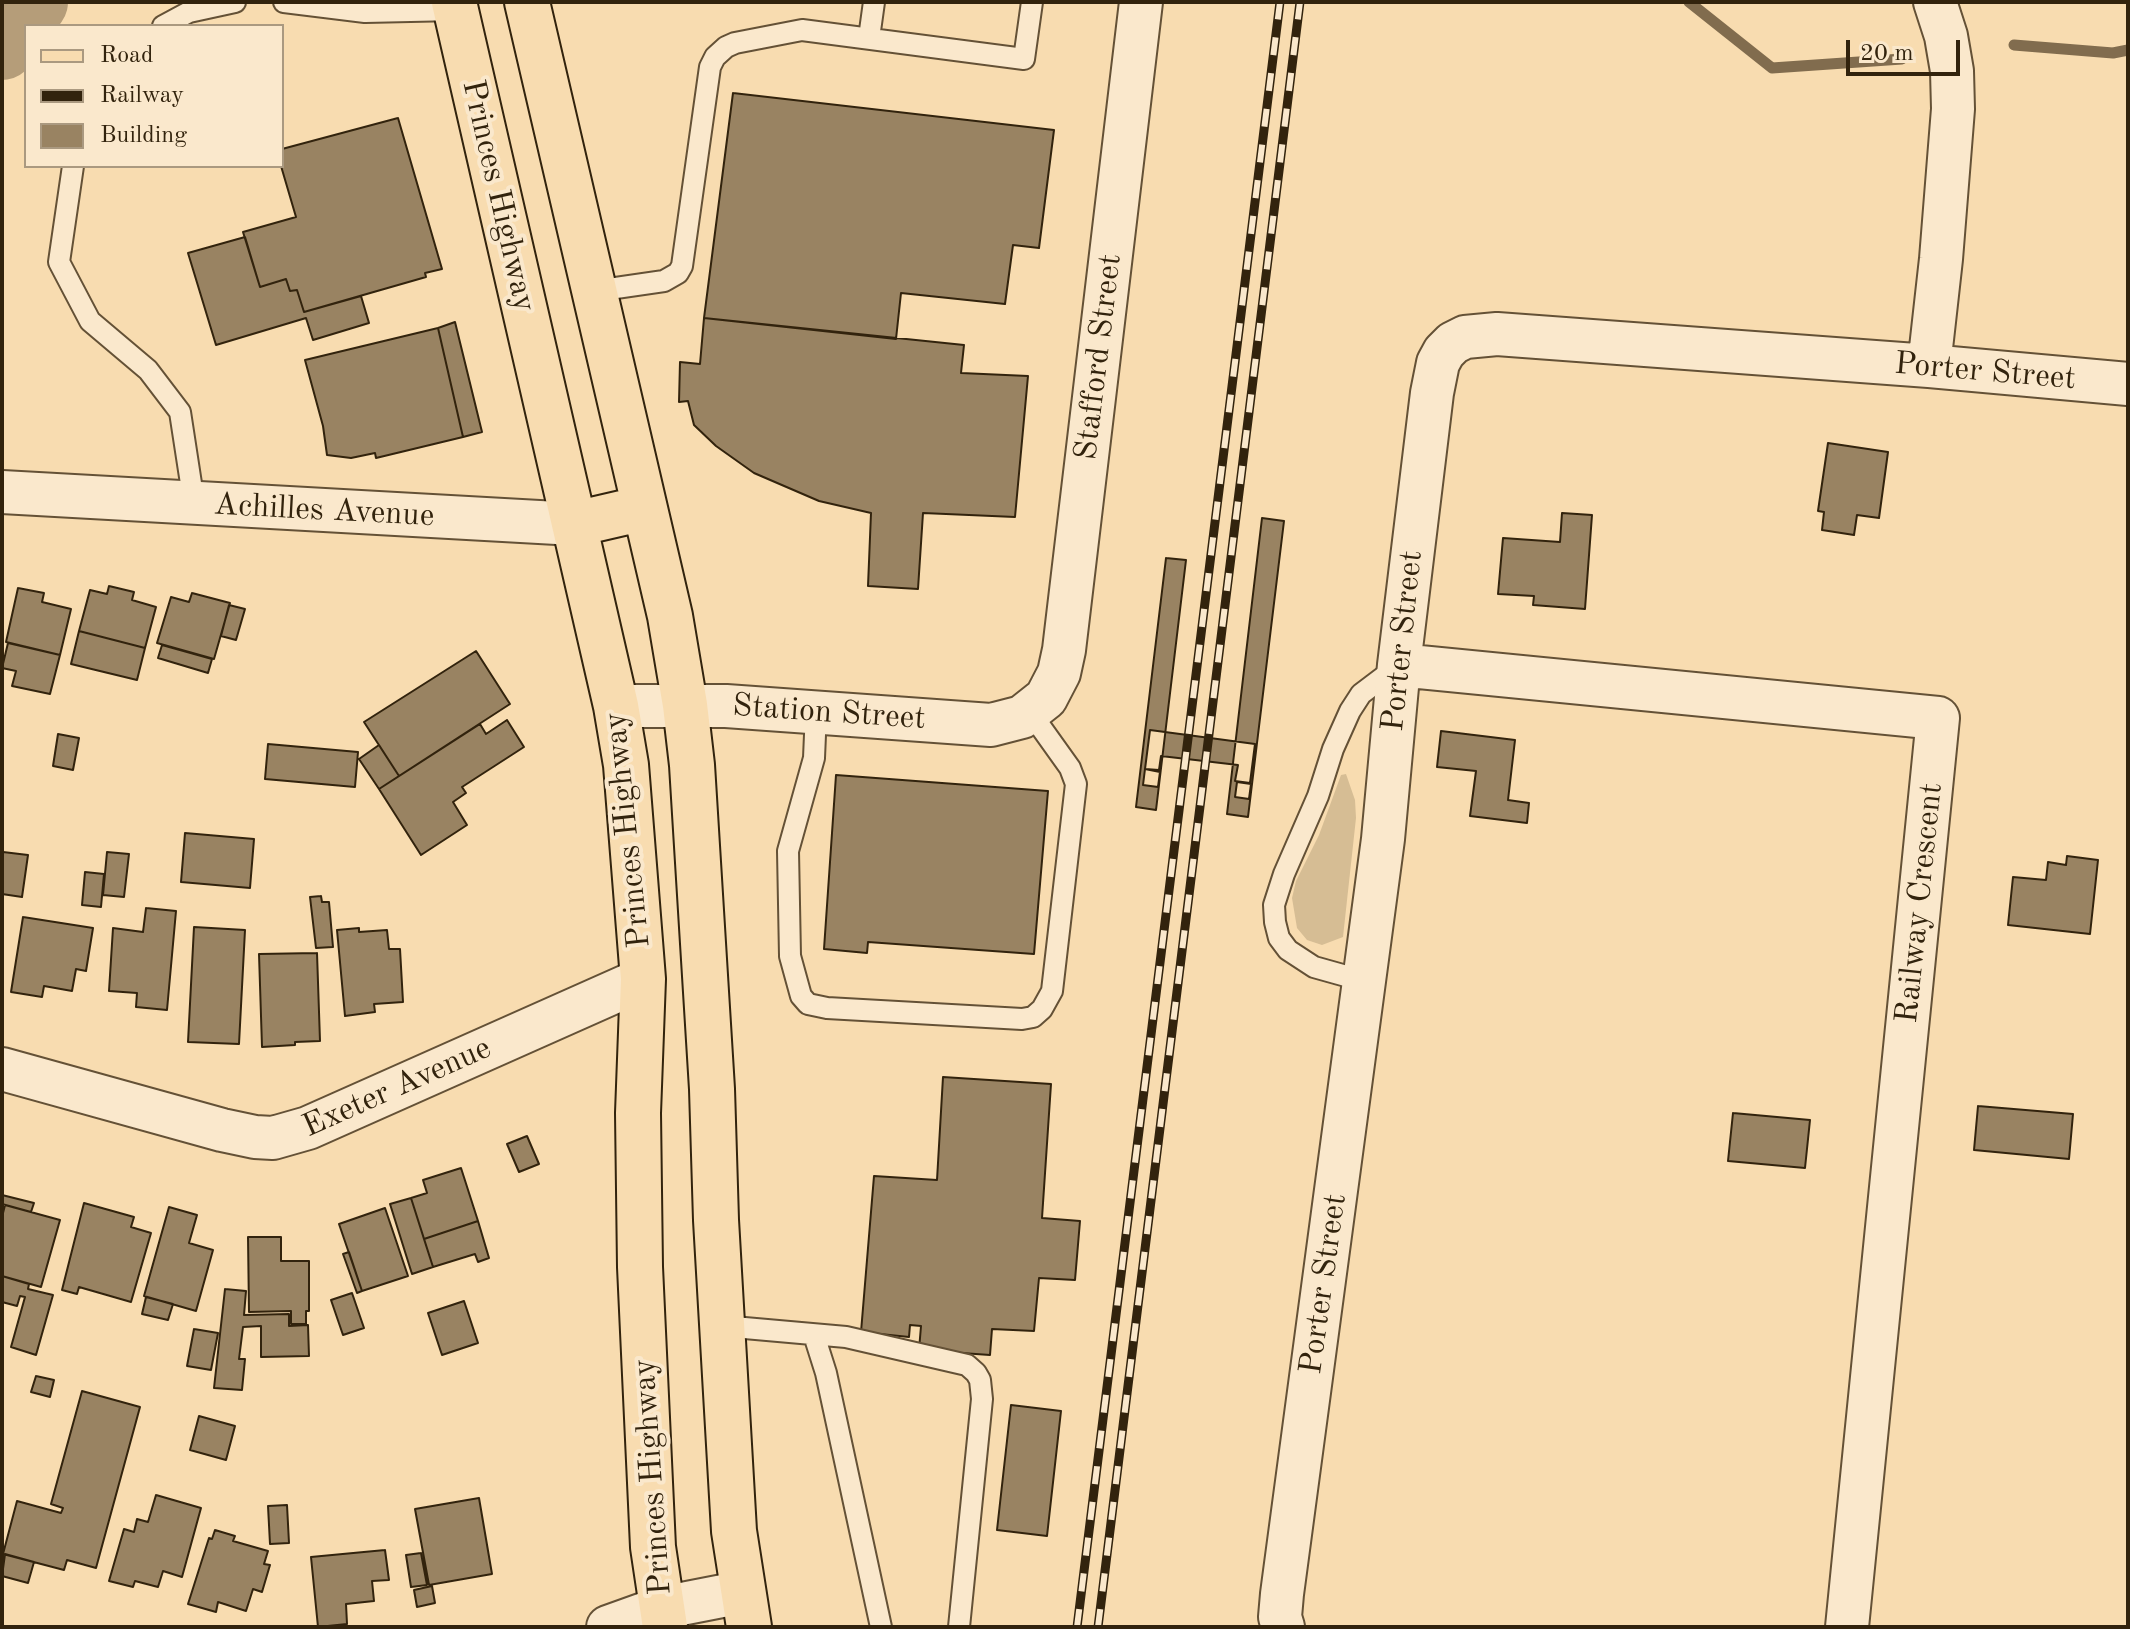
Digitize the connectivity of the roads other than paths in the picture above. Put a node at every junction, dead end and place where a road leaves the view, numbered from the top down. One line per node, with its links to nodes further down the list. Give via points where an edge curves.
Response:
1 (235, 2): 9 (lane, via 189,12)
2 (284, 2): 8 (lane, via 365,12)
3 (527, 2): 12 (main road, Princes Highway)
4 (874, 2): 10 (lane)
5 (1032, 2): 10 (lane, via 1024,59)
6 (1141, 2): 22 (street, Stafford Street, via 1064,650 1054,686)
7 (1935, 2): 13 (street, via 1952,71 1953,109)
8 (455, 6): 18 (main road, Princes Highway)
9 (167, 24)
10 (869, 38): 12 (lane, via 792,29 735,43 721,52 710,67 682,266 664,281)
11 (73, 168): 16 (lane, via 59,262 90,321 148,370 180,412)
12 (595, 291): 17 (main road, Princes Highway)
13 (1929, 366): 14 (street, Porter Street); 19 (street, Porter Street, via 1497,334 1453,343 1433,379)
14 (2128, 384)
15 (2, 492): 16 (street, Achilles Avenue)
16 (194, 503): 18 (street, Achilles Avenue)
17 (644, 508): 18 (main road, Achilles Avenue); 20 (main road, Princes Highway)
18 (575, 524): 21 (main road, Princes Highway)
19 (1399, 665): 25 (street, Porter Street); 25 (lane, via 1369,687 1350,711 1274,905 1277,930 1288,950 1314,967); 35 (street, Railway Crescent, via 1938,718)
20 (685, 705): 21 (street, Station Street); 23 (street, Station Street); 27 (main road, Princes Highway, via 712,1089)
21 (616, 706): 24 (main road, Princes Highway, via 626,765)
22 (1034, 709): 23 (street, Station Street, via 991,725); 23 (lane, via 1076,784 1052,991 1042,1009 1022,1019 827,1008 808,1004 801,996 790,956 788,851 814,758)
23 (816, 711)
24 (643, 979): 26 (street, Exeter Avenue, via 308,1128 273,1138 222,1130); 30 (main road, Princes Highway, via 640,1267 653,1547)
25 (1364, 981): 31 (street, Porter Street)
26 (2, 1069)
27 (722, 1326): 28 (lane); 29 (main road, Princes Highway, via 734,1531)
28 (814, 1335): 33 (lane); 34 (lane, via 846,1337 967,1365 980,1380)
29 (746, 1610): 30 (street)
30 (663, 1618): 32 (street)
31 (1280, 1624)
32 (608, 1627)
33 (881, 1627)
34 (959, 1627)
35 (1847, 1627)

